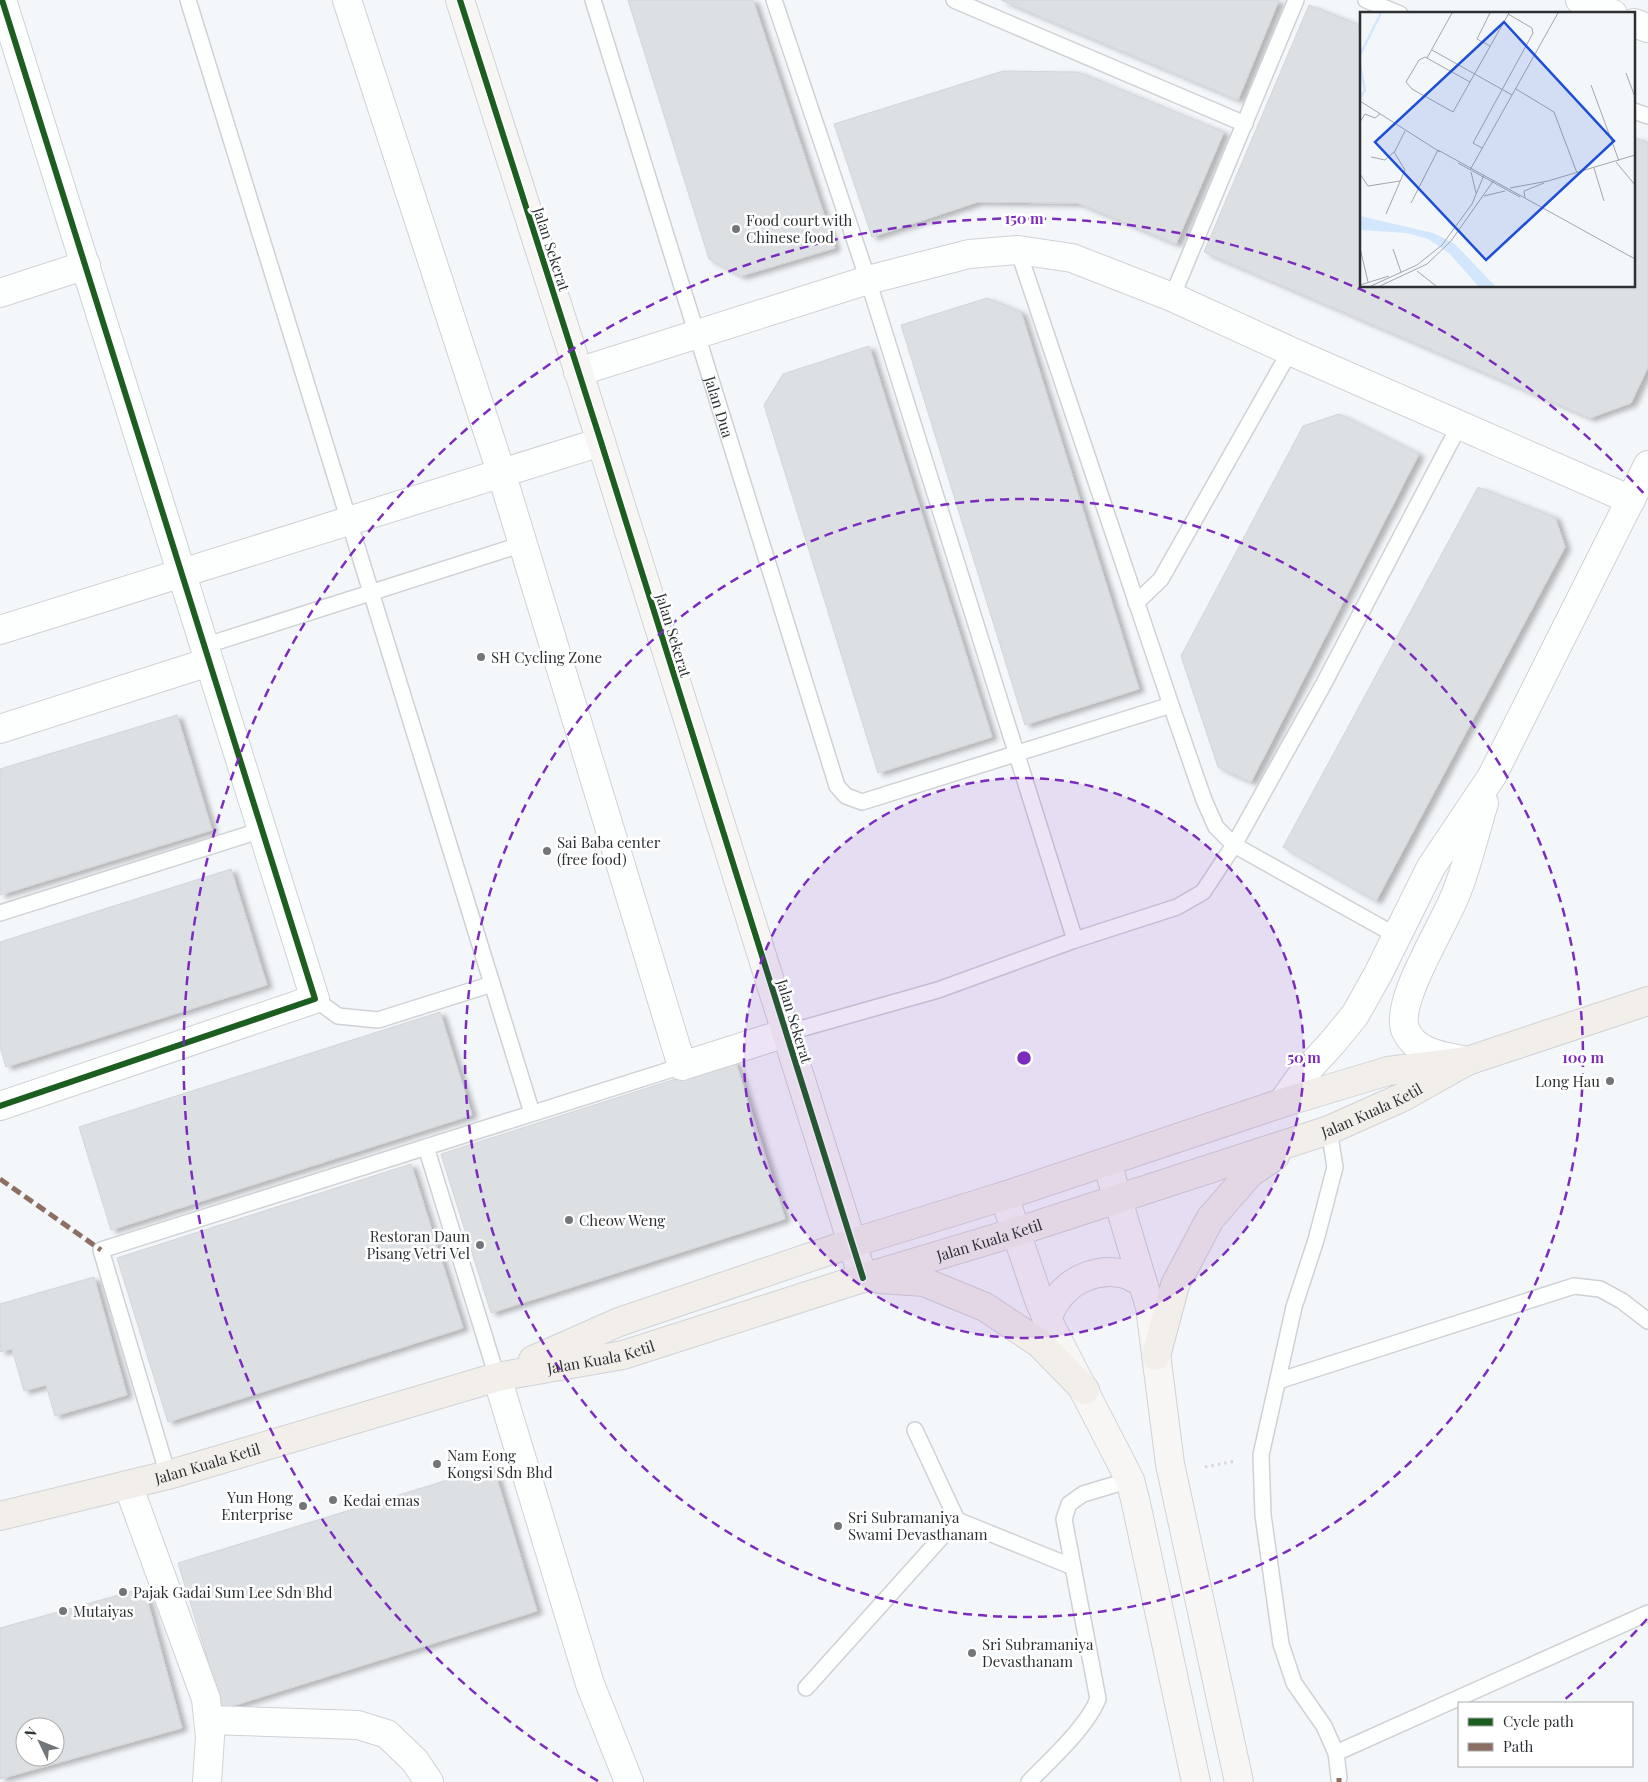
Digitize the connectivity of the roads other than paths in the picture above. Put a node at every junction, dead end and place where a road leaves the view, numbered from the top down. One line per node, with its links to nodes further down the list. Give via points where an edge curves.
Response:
1 (2, 0): 19 (street)
2 (188, 0): 31 (lane)
3 (347, 0): 29 (street)
4 (460, 0): 25 (street, Jalan Sekerat)
5 (593, 0): 23 (lane, Jalan Dua)
6 (774, 0): 20 (lane)
7 (954, 0): 17 (lane)
8 (1296, 0): 17 (lane)
9 (1366, 0): 11 (lane)
10 (1580, 0): 12 (street)
11 (1395, 12)
12 (1608, 12)
13 (1636, 23): 14 (street)
14 (1648, 28)
15 (1636, 112): 16 (lane)
16 (1648, 116)
17 (1245, 124): 22 (lane)
18 (1018, 250): 20 (street, via 969,254); 22 (street, via 1072,258); 35 (lane)
19 (86, 265): 21 (street); 33 (street)
20 (868, 280): 23 (street); 40 (lane)
21 (0, 293)
22 (1172, 297): 24 (street)
23 (697, 334): 25 (street); 40 (lane, Jalan Dua, via 837,786 846,796 862,802)
24 (1290, 351): 26 (street); 35 (lane, via 1162,579)
25 (578, 372): 27 (street, Jalan Sekerat)
26 (1459, 426): 30 (street); 43 (lane, via 1327,679)
27 (601, 442): 29 (street); 50 (street, Jalan Sekerat)
28 (1648, 465): 30 (street)
29 (501, 472): 31 (street); 32 (street)
30 (1630, 500): 41 (street)
31 (349, 520): 33 (street); 34 (lane)
32 (523, 544): 34 (lane); 52 (street)
33 (182, 573): 36 (street); 37 (street)
34 (371, 593): 37 (lane); 47 (lane)
35 (1136, 602): 38 (lane)
36 (0, 630)
37 (207, 654): 39 (street); 42 (street)
38 (1171, 705): 40 (lane); 43 (lane, via 1216,827)
39 (0, 729)
40 (1016, 753): 46 (lane)
41 (1492, 776): 45 (street, via 1432,867); 51 (street, via 1457,892 1410,991 1403,1019 1410,1038 1416,1044 1434,1054)
42 (262, 830): 44 (lane); 48 (street)
43 (1234, 845): 45 (lane); 46 (lane, via 1203,892 1177,907)
44 (0, 913)
45 (1397, 936): 53 (street, via 1355,1015)
46 (1075, 940): 50 (lane, via 938,990)
47 (492, 984): 48 (lane, via 378,1020 338,1016); 55 (lane)
48 (315, 1000): 54 (street)
49 (1648, 1001): 51 (main road, Jalan Kuala Ketil)
50 (786, 1032): 52 (street); 63 (street, Jalan Sekerat)
51 (1466, 1061): 53 (main road, Jalan Kuala Ketil, via 1388,1071); 56 (main road, Jalan Kuala Ketil, via 1403,1097)
52 (682, 1066): 55 (lane)
53 (1282, 1103): 59 (main road, Jalan Kuala Ketil)
54 (0, 1106)
55 (532, 1113): 58 (lane)
56 (1329, 1130): 57 (main road, Jalan Kuala Ketil); 70 (lane, via 1335,1167 1294,1307)
57 (1295, 1142): 61 (main road, Jalan Kuala Ketil); 68 (main road, via 1250,1173 1210,1219 1175,1285)
58 (426, 1147): 69 (lane); 73 (lane, via 101,1250)
59 (1107, 1162): 60 (main road, Jalan Kuala Ketil); 61 (street)
60 (1004, 1196): 62 (street); 63 (main road, Jalan Kuala Ketil)
61 (1117, 1200): 62 (main road, Jalan Kuala Ketil); 65 (street)
62 (1016, 1232): 64 (main road, Jalan Kuala Ketil); 66 (street)
63 (852, 1243): 64 (street, Jalan Sekerat); 69 (main road, Jalan Kuala Ketil, via 619,1322)
64 (863, 1278): 69 (main road, Jalan Kuala Ketil, via 623,1355); 71 (main road, via 924,1282 985,1307 1039,1343)
65 (1142, 1282): 66 (street, via 1125,1274 1105,1272 1086,1276 1069,1286); 68 (street, via 1150,1307)
66 (1047, 1319): 71 (street)
67 (1648, 1321): 70 (lane, via 1600,1289 1574,1286)
68 (1156, 1356): 89 (street, via 1170,1464)
69 (497, 1377): 73 (main road, Jalan Kuala Ketil); 86 (street, via 590,1684)
70 (1278, 1381): 82 (lane, via 1261,1455 1263,1515 1281,1644 1294,1683 1324,1726)
71 (1085, 1390): 74 (street)
72 (914, 1430): 77 (lane)
73 (168, 1475): 75 (main road, Jalan Kuala Ketil)
74 (1130, 1480): 78 (lane, via 1083,1494 1069,1504 1064,1519); 88 (street)
75 (128, 1485): 76 (main road, Jalan Kuala Ketil); 81 (street, via 206,1699)
76 (0, 1516)
77 (957, 1520): 78 (lane); 80 (lane)
78 (1073, 1567): 87 (lane, via 1098,1700 1084,1723)
79 (1648, 1613): 82 (lane)
80 (806, 1688)
81 (209, 1720): 84 (street); 85 (street, via 358,1725 387,1734 416,1761)
82 (1336, 1753): 83 (lane)
83 (1339, 1778)
84 (207, 1782)
85 (429, 1782)
86 (629, 1782)
87 (1029, 1782)
88 (1196, 1782)
89 (1238, 1782)

